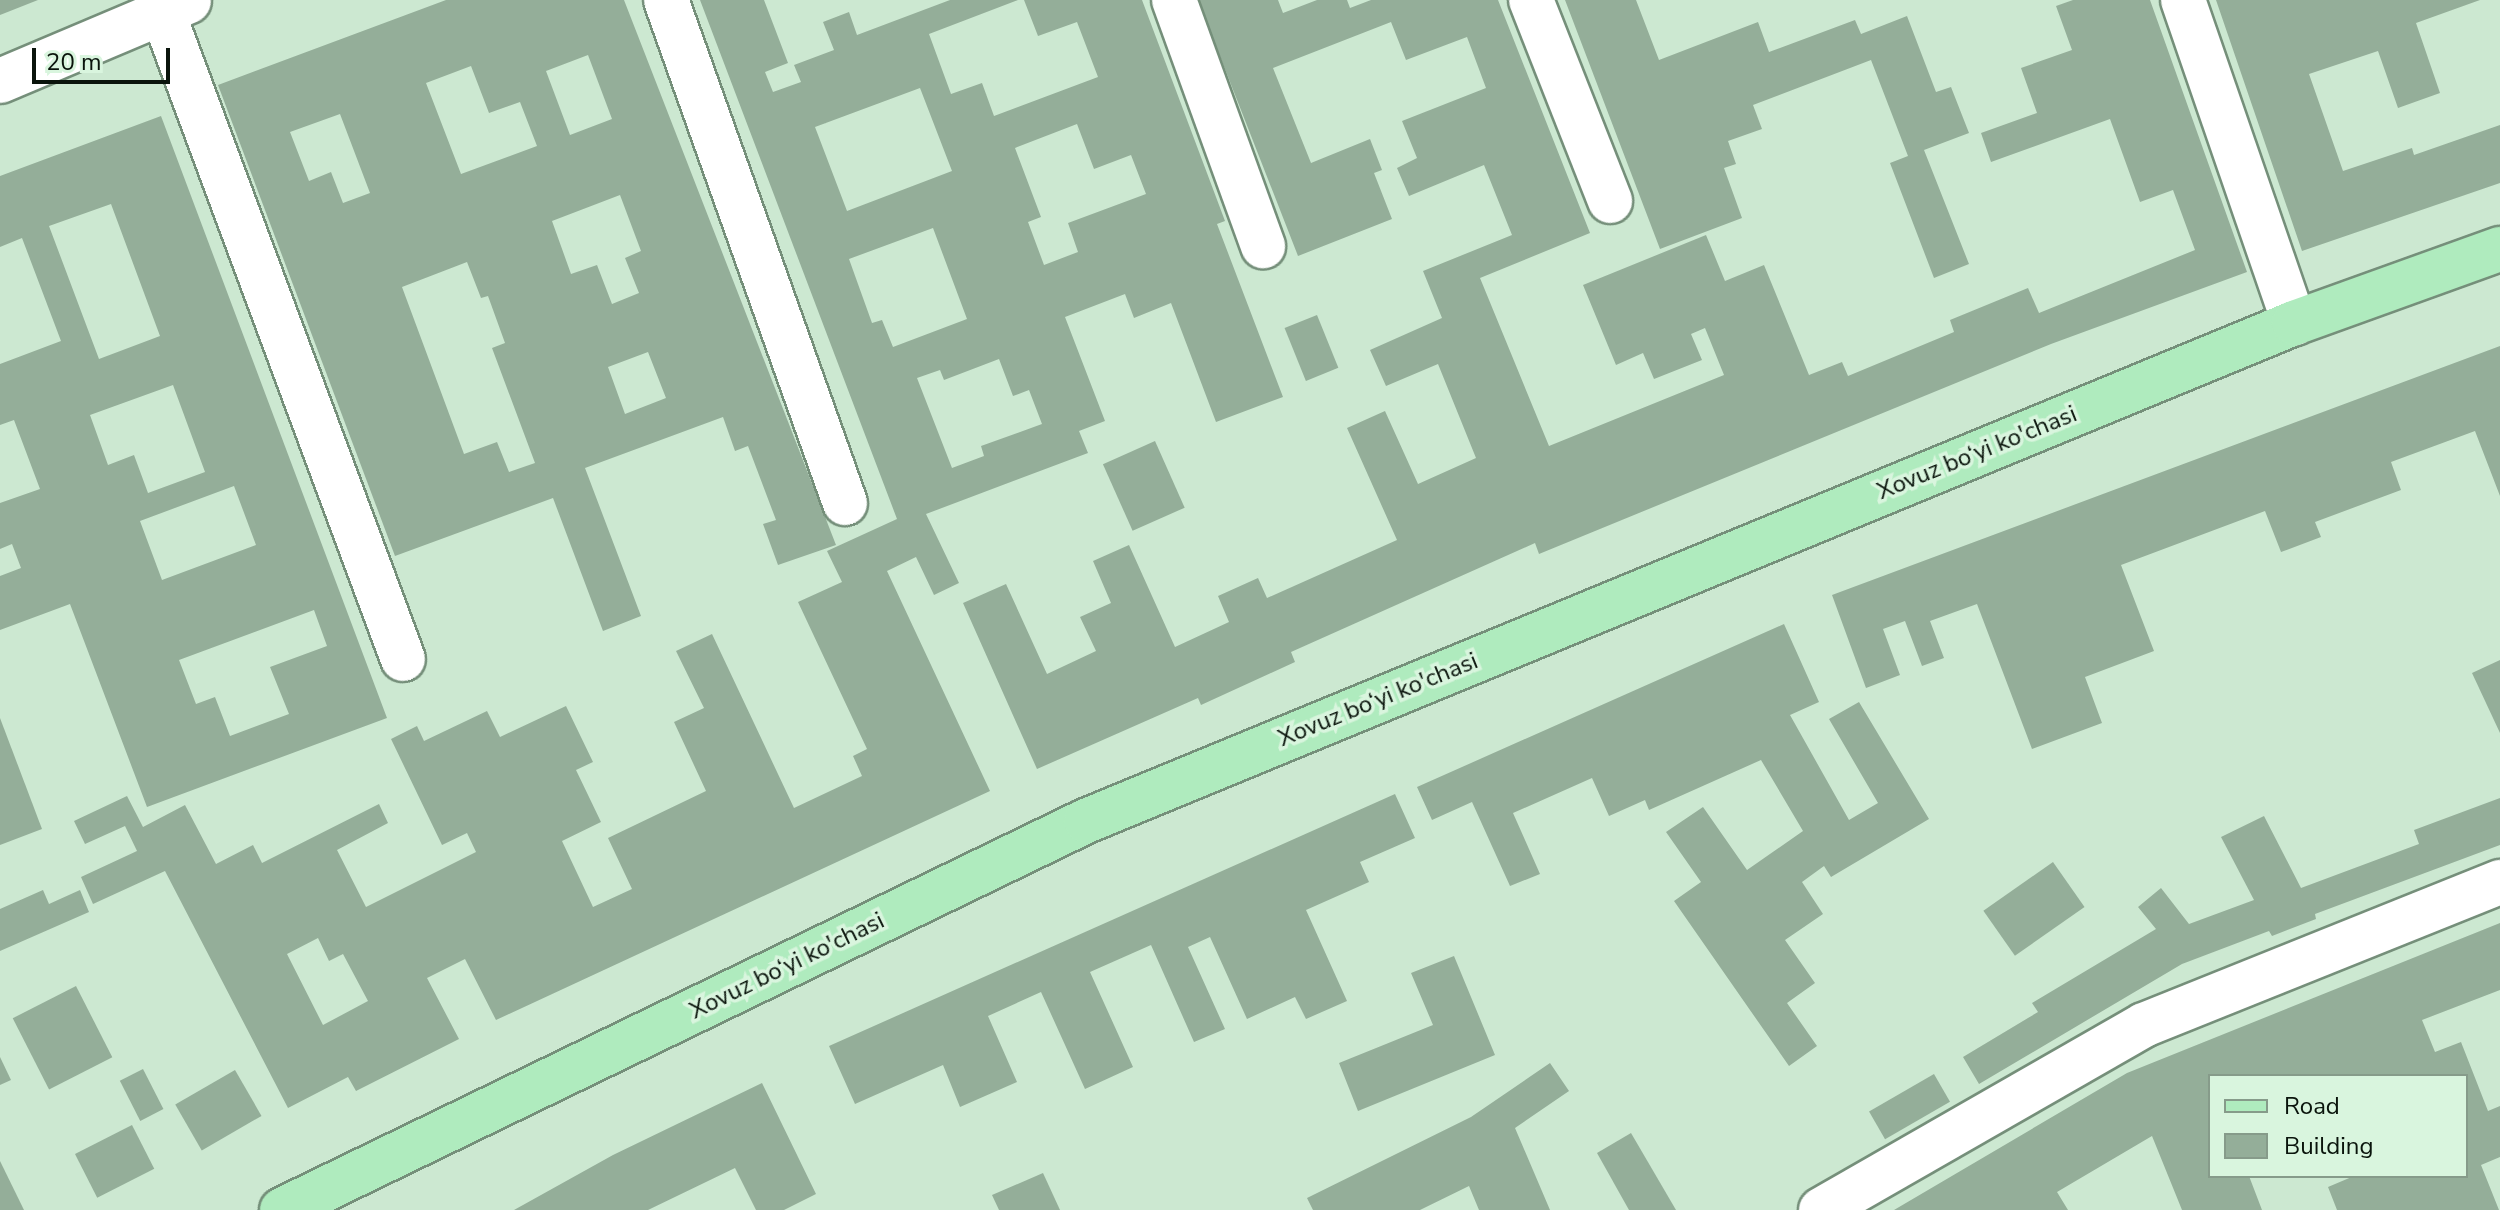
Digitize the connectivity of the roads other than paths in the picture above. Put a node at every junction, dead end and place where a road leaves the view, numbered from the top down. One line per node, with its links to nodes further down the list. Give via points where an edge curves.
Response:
1 (666, 0): 11 (street)
2 (1174, 0): 8 (street)
3 (1531, 0): 7 (street)
4 (2183, 0): 10 (street)
5 (171, 4): 6 (street); 12 (street)
6 (0, 81)
7 (1610, 201)
8 (1263, 246)
9 (2500, 249): 10 (main road, Xovuz bo‘yi ko'chasi)
10 (2294, 323): 14 (main road, Xovuz bo‘yi ko'chasi, via 1086,821)
11 (845, 503)
12 (403, 659)
13 (2500, 882): 15 (street, via 2144,1025)
14 (282, 1210)
15 (1821, 1210)

